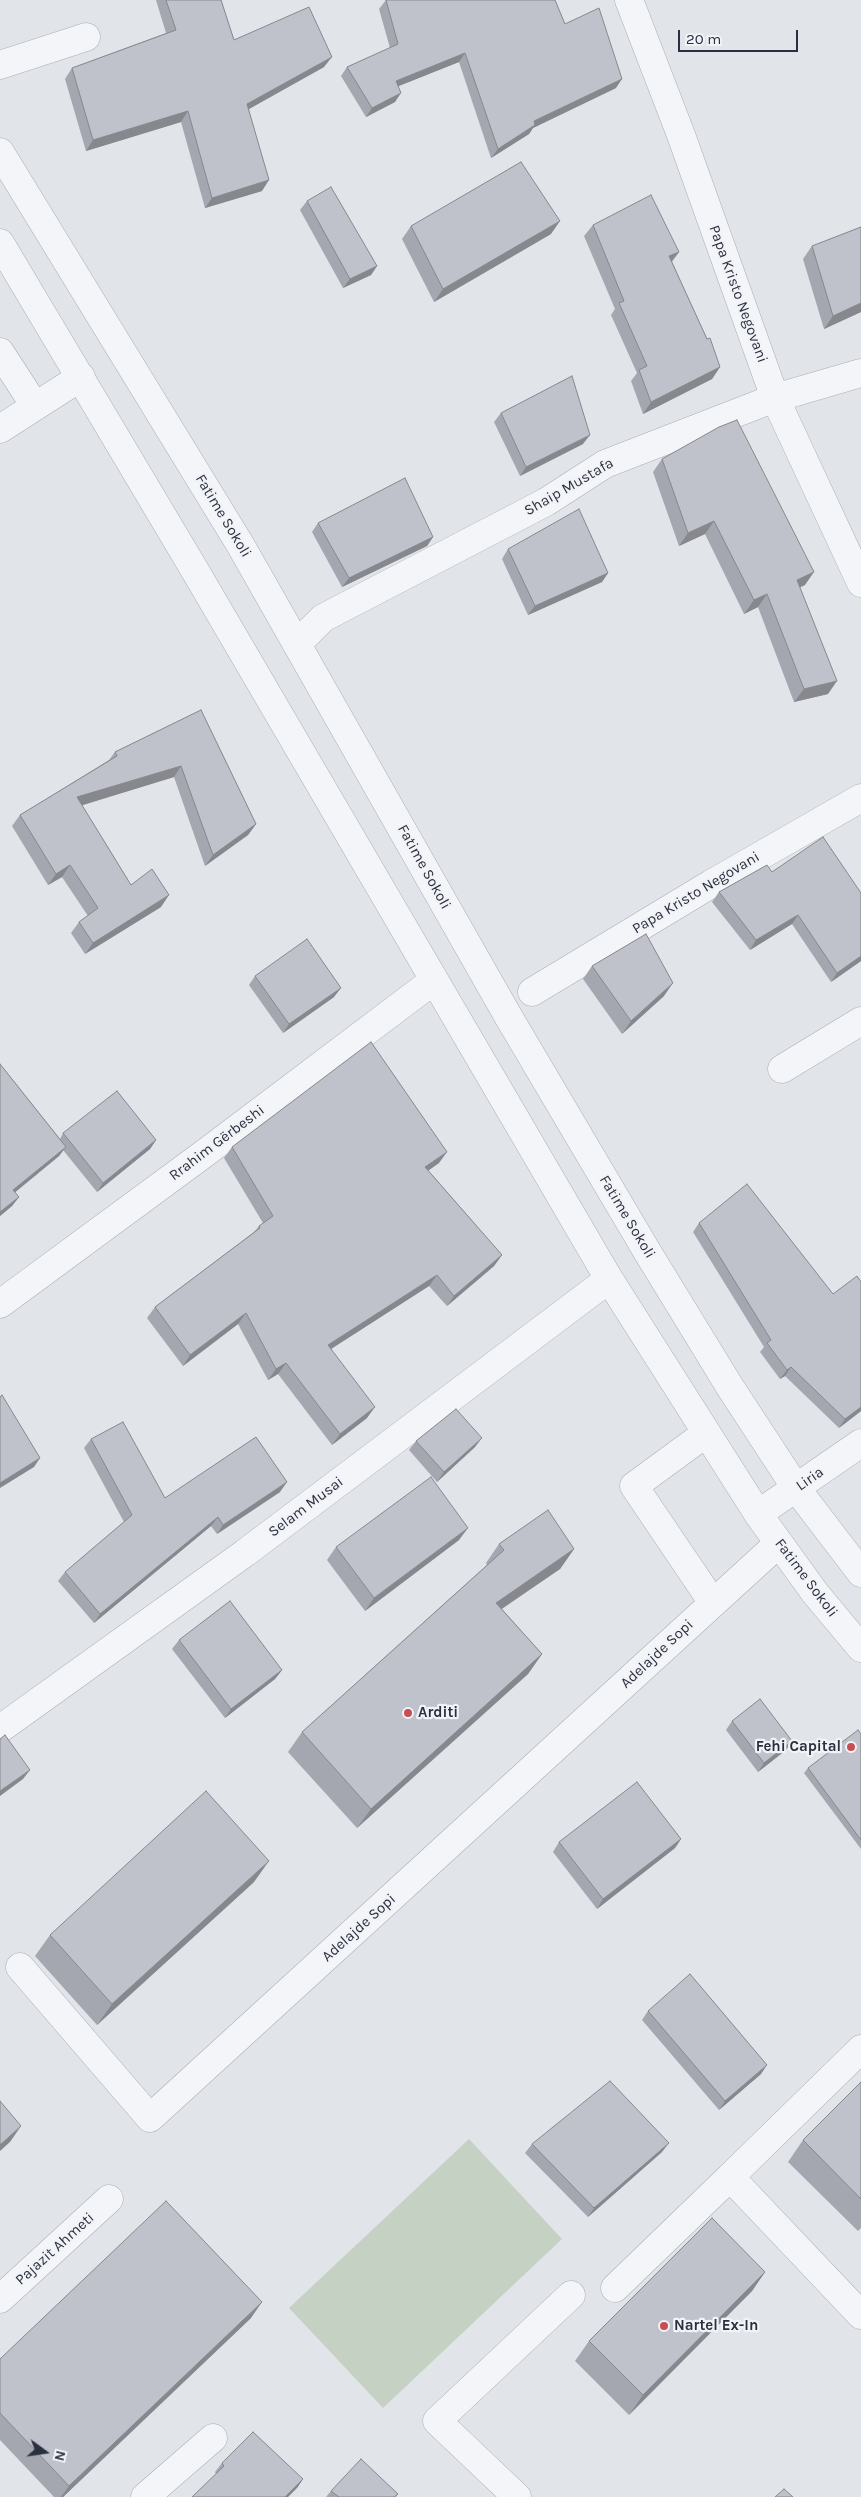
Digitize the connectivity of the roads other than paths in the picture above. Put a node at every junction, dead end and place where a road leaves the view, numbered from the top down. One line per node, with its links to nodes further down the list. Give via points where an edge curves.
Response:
1 (629, 0): 9 (street, Papa Kristo Negovani)
2 (86, 37): 3 (street)
3 (0, 64)
4 (0, 152): 13 (street, Fatime Sokoli)
5 (0, 243): 8 (street, Fatime Sokoli)
6 (0, 352): 10 (street)
7 (861, 373): 9 (street, Shaip Mustafa)
8 (81, 377): 10 (street); 15 (street, Fatime Sokoli)
9 (775, 398): 12 (street, Papa Kristo Negovani); 13 (street, Shaip Mustafa, via 605,464 546,502 323,618)
10 (34, 406): 11 (street)
11 (0, 429)
12 (858, 570)
13 (298, 643): 23 (street, Fatime Sokoli, via 523,1041 704,1345)
14 (861, 798): 16 (street, Papa Kristo Negovani)
15 (433, 981): 19 (street, Fatime Sokoli); 20 (street, Rrahim Gërbeshi)
16 (532, 992)
17 (861, 1021): 18 (street)
18 (782, 1069)
19 (609, 1279): 21 (street, Fatime Sokoli); 29 (street, Selam Musai, via 245,1553)
20 (0, 1304)
21 (706, 1434): 24 (street, Fatime Sokoli); 27 (street, via 634,1486)
22 (861, 1443): 23 (street, Liria)
23 (796, 1488): 24 (street, Liria); 26 (street, Fatime Sokoli)
24 (758, 1514): 25 (street, Fatime Sokoli)
25 (779, 1543): 27 (street, Adelajde Sopi); 28 (street, Fatime Sokoli)
26 (861, 1574)
27 (713, 1603): 30 (street, Adelajde Sopi, via 150,2118)
28 (861, 1648)
29 (0, 1729)
30 (20, 1967)
31 (861, 2049): 32 (street)
32 (730, 2177): 34 (street); 37 (street)
33 (109, 2199): 36 (street, Pajazit Ahmeti)
34 (615, 2288)
35 (571, 2295): 40 (street, via 437,2421)
36 (0, 2299)
37 (861, 2315)
38 (213, 2438): 39 (street)
39 (145, 2497)
40 (517, 2497)

